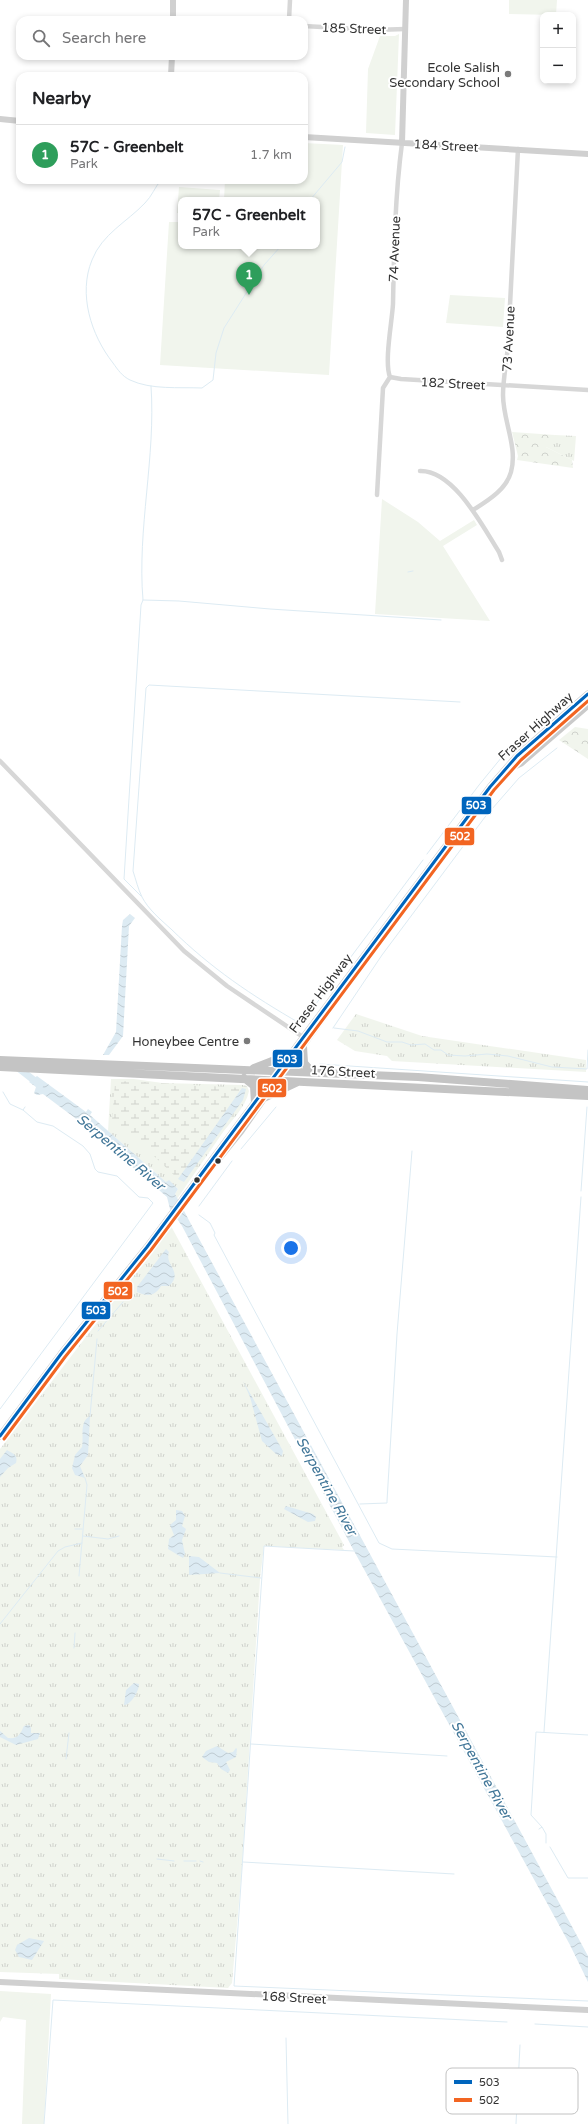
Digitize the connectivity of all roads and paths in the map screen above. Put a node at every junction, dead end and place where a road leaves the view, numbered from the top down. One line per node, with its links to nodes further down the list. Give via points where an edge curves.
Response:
1 (173, 0): 4 (main road)
2 (290, 0): 5 (street)
3 (406, 0): 7 (main road, 74 Avenue)
4 (173, 16)
5 (289, 16)
6 (308, 26): 7 (street, 185 Street)
7 (405, 29): 13 (main road, 74 Avenue)
8 (172, 60): 9 (main road)
9 (171, 72)
10 (0, 119): 11 (main road)
11 (16, 121)
12 (308, 137): 13 (main road, 184 Street)
13 (402, 143): 14 (main road, 184 Street); 16 (street, 74 Avenue, via 393,248 393,304 388,366)
14 (518, 149): 15 (main road, 184 Street); 17 (street, 73 Avenue)
15 (588, 154)
16 (390, 377): 17 (street, 182 Street); 20 (street, 74 Avenue, via 384,388)
17 (504, 386): 18 (street, 182 Street); 21 (street, 73 Avenue, via 504,412 513,454 511,471 508,480 500,489)
18 (588, 390)
19 (420, 471): 21 (street, via 428,472 447,483)
20 (376, 495)
21 (473, 510): 22 (street)
22 (502, 560)
23 (588, 694): 26 (main road, Fraser Highway, via 517,756)
24 (588, 705): 26 (main road, Fraser Highway, via 521,763)
25 (0, 761): 28 (street, via 184,951 227,986)
26 (498, 777): 27 (main road, Fraser Highway)
27 (341, 990): 28 (main road, Fraser Highway); 29 (main road, Fraser Highway); 34 (main road)
28 (303, 1037): 30 (main road, Fraser Highway)
29 (303, 1046): 34 (main road, Fraser Highway); 35 (highway, via 304,1063)
30 (290, 1054): 33 (highway); 34 (main road, Fraser Highway)
31 (0, 1060): 33 (highway, 176 Street)
32 (0, 1067): 36 (highway, 176 Street)
33 (250, 1070): 34 (highway, 176 Street)
34 (281, 1071): 35 (highway, 176 Street); 37 (main road, Fraser Highway)
35 (312, 1072): 39 (highway, 176 Street)
36 (244, 1078): 37 (highway, 176 Street); 42 (highway, via 254,1086)
37 (274, 1080): 38 (highway, 176 Street); 41 (main road, Fraser Highway); 42 (main road, Fraser Highway)
38 (302, 1081): 40 (highway, 176 Street); 41 (highway)
39 (588, 1090)
40 (588, 1096)
41 (264, 1098): 43 (main road, Fraser Highway, via 211,1170)
42 (255, 1103): 43 (main road, Fraser Highway)
43 (181, 1201): 44 (main road, Fraser Highway)
44 (0, 1436)
45 (0, 1982): 46 (main road, 168 Street)
46 (588, 2010)

